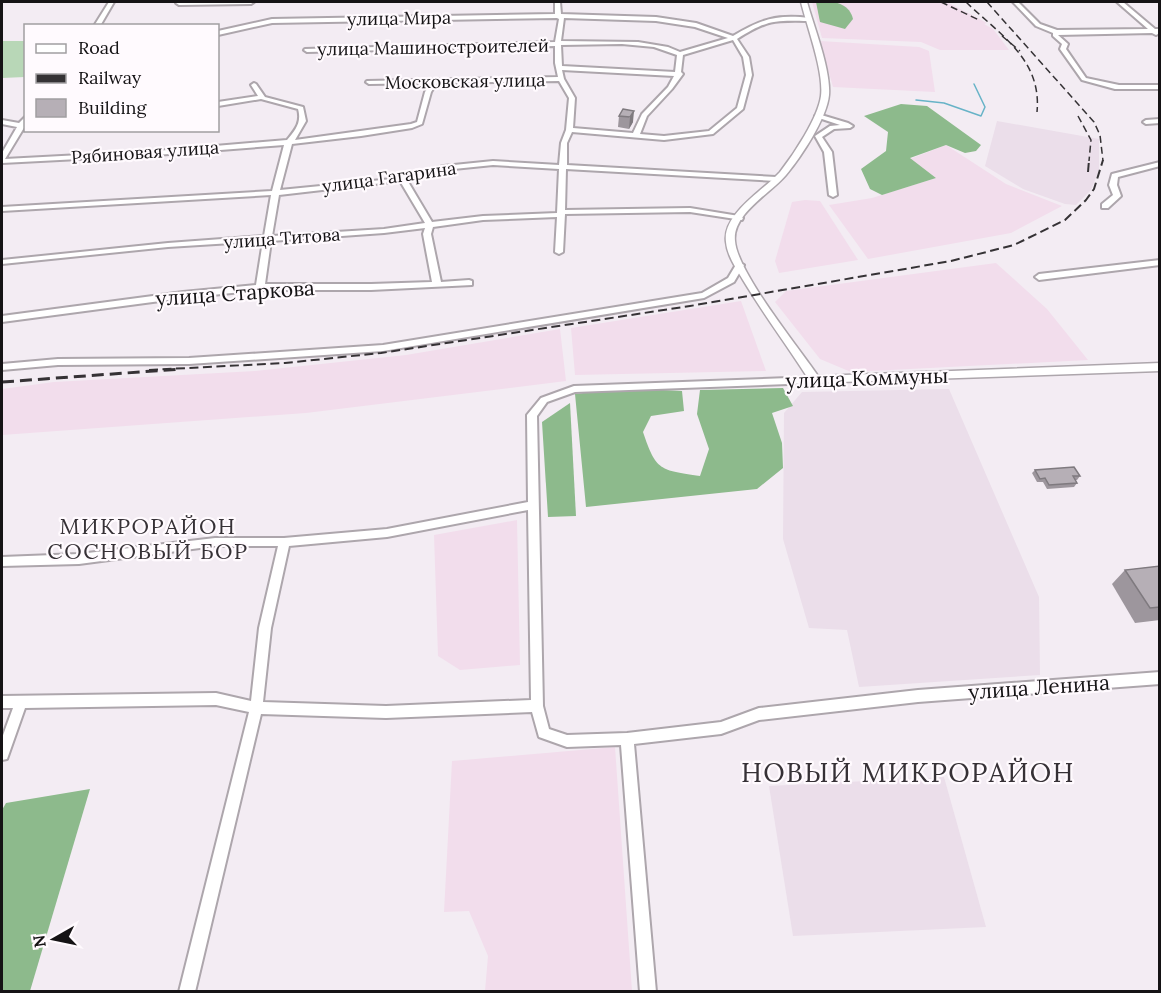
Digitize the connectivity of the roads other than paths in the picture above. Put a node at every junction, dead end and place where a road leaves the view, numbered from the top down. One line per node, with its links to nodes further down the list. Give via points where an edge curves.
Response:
1 (111, 2): 10 (street)
2 (251, 2): 7 (street)
3 (557, 2): 8 (street)
4 (804, 2): 9 (street)
5 (1015, 2): 11 (street, via 1038,25)
6 (1120, 2): 13 (street)
7 (179, 3)
8 (558, 16): 12 (street, улица Мира, via 272,21); 14 (street, улица Мира, via 674,21); 15 (street, via 562,19)
9 (808, 19): 14 (street, via 779,18 757,24); 27 (street, via 825,93)
10 (98, 24)
11 (1056, 32): 13 (street); 24 (street, via 1084,79 1117,87)
12 (219, 33)
13 (1158, 33)
14 (734, 38): 17 (street); 33 (street, via 746,57 749,75 740,109 733,117 711,133 684,138)
15 (559, 44): 16 (street, улица Машиностроителей); 17 (street, улица Машиностроителей, via 652,46); 18 (street)
16 (307, 50)
17 (680, 54): 19 (street)
18 (561, 68): 19 (street); 20 (street)
19 (680, 74): 33 (street, via 645,114)
20 (561, 80): 22 (street, Московская улица); 32 (street, via 572,98)
21 (369, 82): 22 (street, Московская улица)
22 (434, 83): 34 (street, Рябиновая улица, via 427,92 420,123)
23 (254, 85): 25 (street)
24 (1160, 87)
25 (262, 97): 26 (street); 34 (street, via 301,108 302,125)
26 (219, 104)
27 (818, 116): 39 (street); 41 (street, via 850,126 832,127 818,136 828,152)
28 (1160, 121): 31 (street)
29 (2, 122): 30 (street)
30 (24, 122): 35 (street)
31 (1146, 122)
32 (569, 130): 33 (street); 37 (street)
33 (636, 135)
34 (288, 143): 35 (street, Рябиновая улица, via 122,156); 40 (street)
35 (2, 159)
36 (1160, 164): 42 (street, via 1115,176 1117,196)
37 (562, 166): 38 (street, улица Гагарина, via 493,163 444,168); 39 (street, улица Гагарина); 44 (street)
38 (402, 178): 40 (street, улица Гагарина); 46 (street)
39 (776, 178): 45 (street)
40 (274, 193): 43 (street, улица Гагарина); 47 (street)
41 (833, 195)
42 (1105, 206)
43 (2, 208)
44 (562, 214): 45 (street, улица Титова, via 690,210); 46 (street, улица Титова); 48 (street)
45 (739, 218): 51 (street, via 730,241)
46 (429, 225): 47 (street, улица Титова); 54 (street, via 427,234)
47 (268, 240): 49 (street, улица Титова, via 168,245); 55 (street)
48 (559, 252)
49 (2, 262)
50 (1160, 262): 52 (street)
51 (740, 265): 58 (street, via 731,280 704,295 383,348 297,356 69,361); 59 (street)
52 (1039, 277)
53 (469, 283): 54 (street, улица Старкова)
54 (437, 284): 55 (street, улица Старкова)
55 (260, 287): 56 (street, улица Старкова)
56 (2, 319)
57 (1160, 367): 59 (street, улица Коммуны)
58 (2, 368)
59 (815, 380): 60 (street, улица Коммуны, via 574,389 544,400 532,415)
60 (534, 505): 61 (street, via 387,533); 66 (street, улица Коммуны)
61 (284, 542): 62 (street, via 214,542 79,559); 67 (street, via 265,628)
62 (2, 561)
63 (1160, 678): 68 (street, улица Ленина, via 918,696 759,714 721,728)
64 (2, 702): 65 (street)
65 (21, 702): 67 (street, via 216,699); 69 (street)
66 (537, 706): 67 (street, via 386,712); 68 (street, улица Ленина, via 544,733 553,737 567,741)
67 (256, 708): 70 (street)
68 (627, 739): 71 (street)
69 (2, 754)
70 (187, 992)
71 (648, 992)

